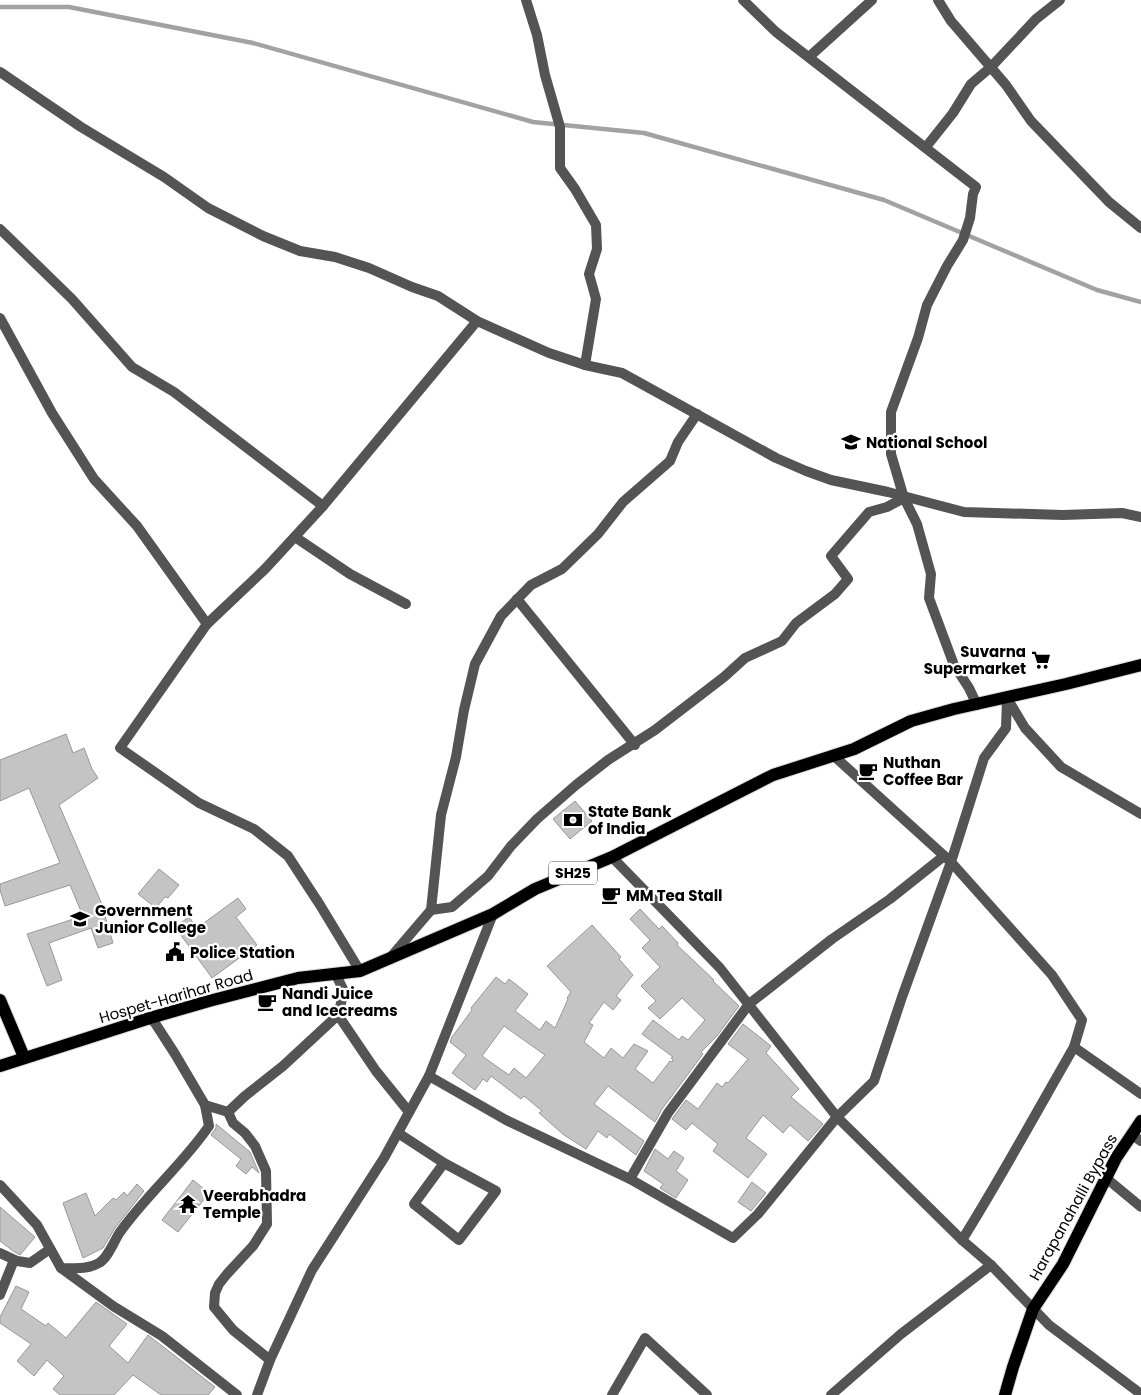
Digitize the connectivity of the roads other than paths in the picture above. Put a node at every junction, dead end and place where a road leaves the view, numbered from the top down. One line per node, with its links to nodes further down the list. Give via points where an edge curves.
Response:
1 (526, 0): 14 (street, via 538,35 560,127 560,168 596,225 597,249 589,274 596,299)
2 (743, 0): 6 (street, via 776,32)
3 (872, 0): 6 (street)
4 (938, 0): 7 (street, via 951,21)
5 (1060, 0): 7 (street, via 1036,19)
6 (809, 57): 9 (street)
7 (991, 67): 9 (street, via 972,84); 10 (street, via 1032,122 1109,202)
8 (0, 72): 13 (street, via 208,208 300,251 369,268 438,296)
9 (926, 147): 16 (street, via 976,187 963,240 927,305 891,412 891,454)
10 (1141, 228)
11 (0, 229): 17 (street, via 72,299 132,367 174,392)
12 (0, 318): 22 (street, via 52,413 94,479 137,526)
13 (477, 321): 14 (street); 17 (street)
14 (585, 365): 15 (street, via 622,373)
15 (697, 414): 16 (street, via 806,471); 20 (street, via 678,442 670,461 623,502 598,534 562,569 530,585)
16 (904, 498): 18 (street, via 964,512 1122,513); 25 (street, via 917,524 931,574 929,598 954,665); 26 (street, via 869,512 831,556 848,579 835,594 796,623 782,641 745,658)
17 (323, 506): 19 (street)
18 (1141, 517)
19 (295, 537): 21 (street, via 350,574); 22 (street)
20 (517, 599): 26 (street); 31 (street, via 501,616 475,664 441,815)
21 (406, 604)
22 (207, 624): 34 (street, via 120,748 199,803 254,829 288,856)
23 (1141, 665): 24 (main road, Hospet-Harihar Road / SH25)
24 (1007, 698): 25 (main road, Hospet-Harihar Road / SH25); 28 (street, via 1025,728 1060,767); 30 (street, via 1006,728 984,758)
25 (977, 705): 27 (main road, Hospet-Harihar Road / SH25, via 911,722)
26 (634, 745): 31 (street, via 608,760 537,820 488,876 452,907)
27 (834, 756): 29 (main road, Hospet-Harihar Road / SH25, via 773,775); 30 (street)
28 (1141, 814)
29 (612, 857): 32 (main road, Hospet-Harihar Road / SH25, via 535,889); 37 (street, via 720,968)
30 (947, 859): 37 (street, via 832,939); 40 (street, via 1052,975 1082,1020); 48 (street, via 874,1081)
31 (432, 910): 33 (street)
32 (493, 914): 33 (main road, Hospet-Harihar Road / SH25); 43 (street)
33 (389, 958): 34 (main road, Hospet-Harihar Road / SH25)
34 (360, 971): 35 (main road, Hospet-Harihar Road / SH25)
35 (335, 973): 38 (street, via 344,991); 39 (main road, Hospet-Harihar Road / SH25, via 298,978)
36 (0, 1000): 41 (main road)
37 (749, 1004): 48 (street); 54 (street, via 668,1112)
38 (338, 1015): 46 (street); 47 (street, via 376,1071)
39 (150, 1018): 41 (main road, Hospet-Harihar Road / SH25); 45 (street, via 176,1054)
40 (1074, 1047): 44 (street); 57 (street)
41 (24, 1057): 42 (main road, Hospet-Harihar Road / SH25)
42 (0, 1066)
43 (430, 1076): 47 (street); 54 (street, via 506,1120)
44 (1141, 1094)
45 (205, 1104): 46 (street); 62 (street, via 209,1126 121,1231 101,1262 90,1268)
46 (228, 1112): 65 (street, via 233,1123 255,1146 266,1171 267,1224 253,1246 219,1284 214,1308 233,1330)
47 (410, 1112): 50 (street)
48 (837, 1117): 54 (street, via 758,1214 733,1238); 57 (street)
49 (1141, 1121): 51 (main road, Harapanahalli Bypass)
50 (398, 1133): 52 (street); 65 (street, via 312,1270)
51 (1136, 1138): 53 (main road, Harapanahalli Bypass, via 1116,1158)
52 (444, 1163): 52 (street, via 496,1191 459,1240 414,1204)
53 (1106, 1178): 56 (street); 64 (main road, Harapanahalli Bypass, via 1063,1264)
54 (630, 1179)
55 (0, 1185): 58 (street, via 38,1225)
56 (1141, 1206)
57 (962, 1240): 61 (street)
58 (50, 1249): 60 (street, via 30,1263); 62 (street)
59 (0, 1253): 60 (street)
60 (14, 1260): 63 (street)
61 (991, 1264): 64 (street); 71 (street)
62 (61, 1268): 67 (street, via 162,1336)
63 (0, 1296)
64 (1033, 1309): 66 (street, via 1049,1325); 72 (main road, Harapanahalli Bypass)
65 (270, 1360): 68 (street)
66 (1141, 1394)
67 (237, 1395)
68 (257, 1395)
69 (612, 1395): 70 (street, via 645,1338)
70 (707, 1395)
71 (831, 1395)
72 (1005, 1395)

